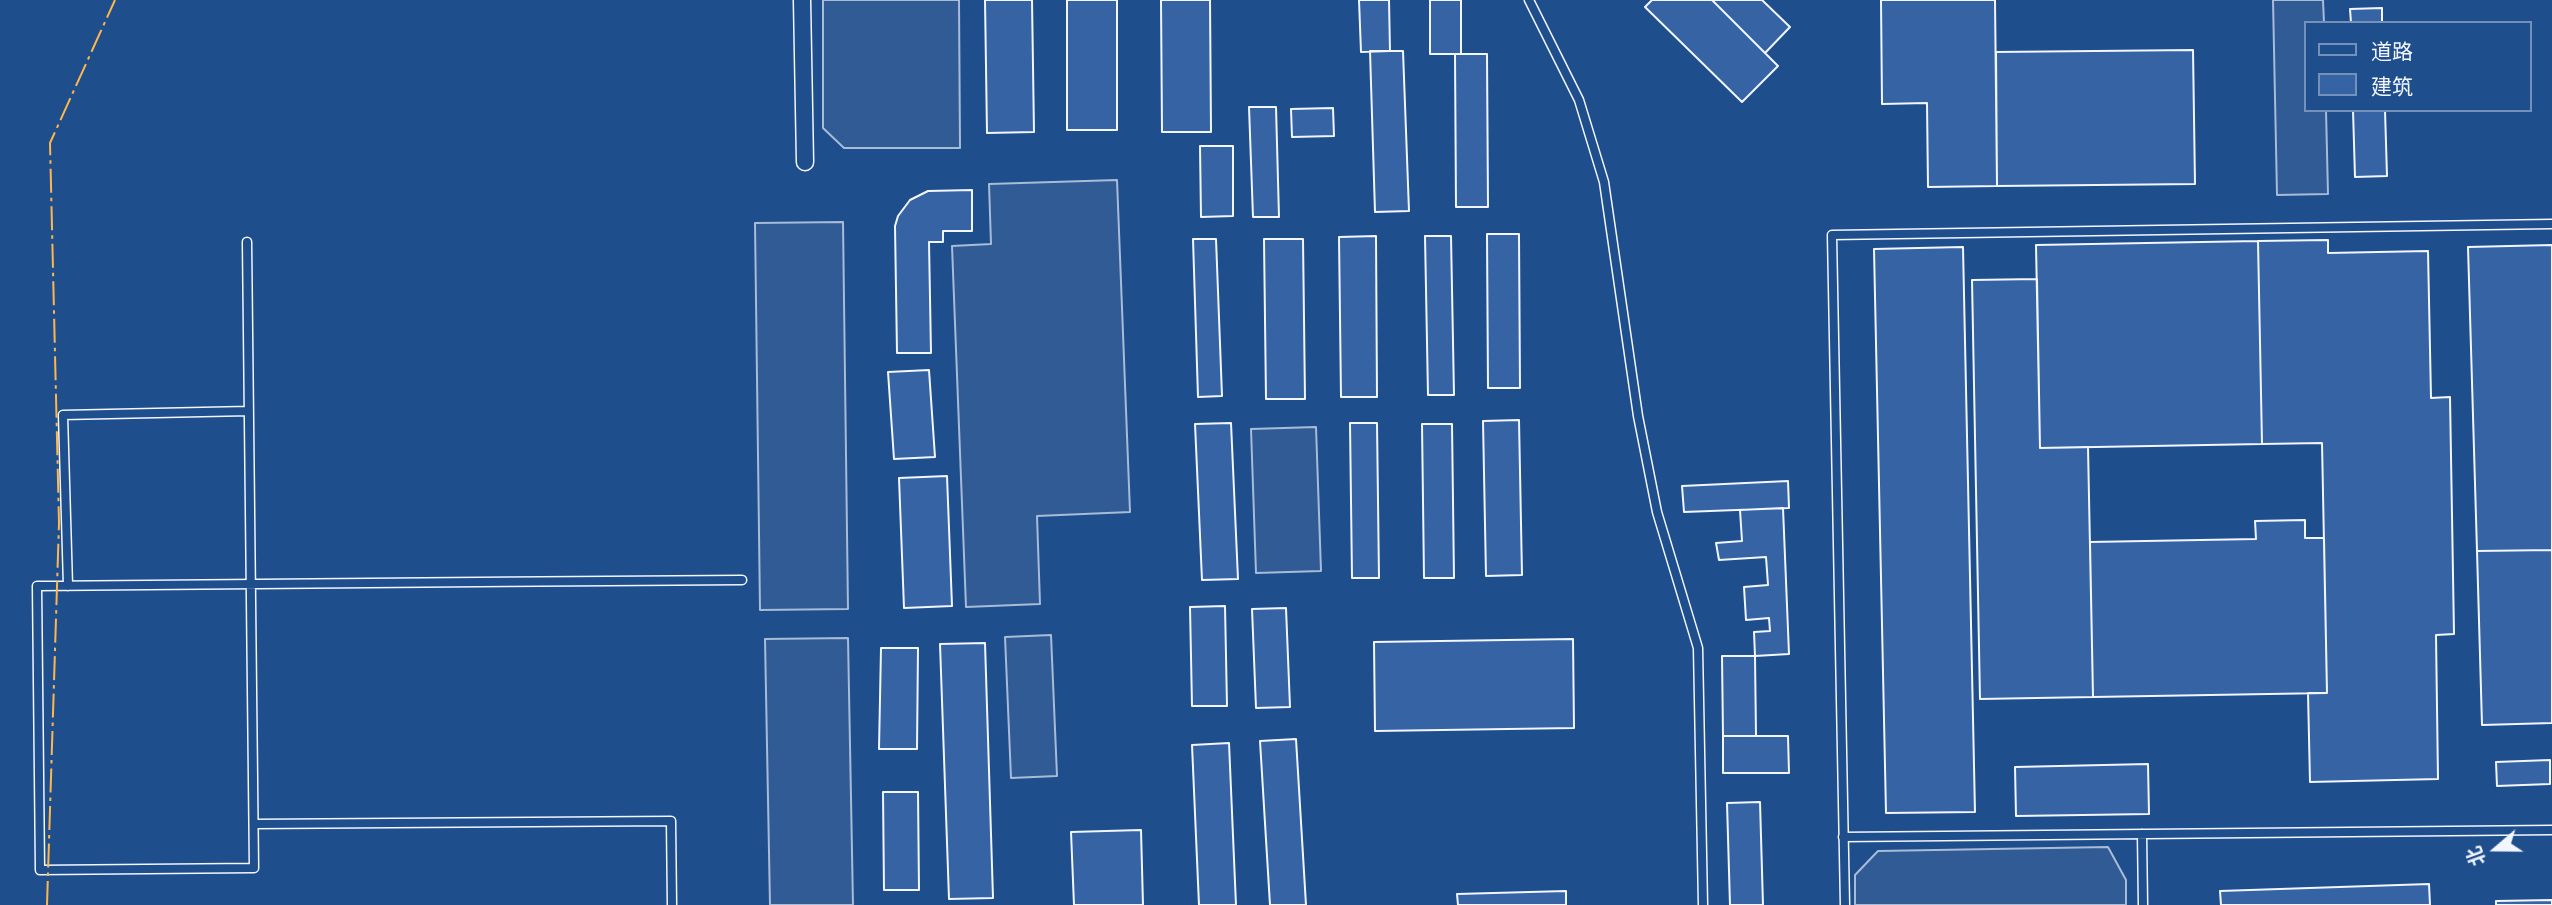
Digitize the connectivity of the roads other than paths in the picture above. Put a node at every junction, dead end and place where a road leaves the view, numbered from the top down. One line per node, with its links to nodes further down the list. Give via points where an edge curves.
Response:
1 (802, 0): 3 (street)
2 (1529, 0): 15 (lane, via 1579,100 1604,182 1657,512 1698,648)
3 (805, 162)
4 (2552, 224): 13 (lane, via 1832,235)
5 (247, 242): 6 (lane)
6 (249, 411): 8 (lane); 9 (lane, via 63,415)
7 (741, 580): 8 (lane)
8 (251, 584): 9 (lane); 10 (lane)
9 (68, 586): 10 (lane, via 37,586 40,870 254,868)
10 (254, 824): 14 (lane, via 671,821)
11 (2552, 830): 12 (lane)
12 (2142, 834): 13 (lane); 17 (lane)
13 (1843, 837): 16 (lane)
14 (672, 905)
15 (1703, 905)
16 (1845, 905)
17 (2143, 905)

